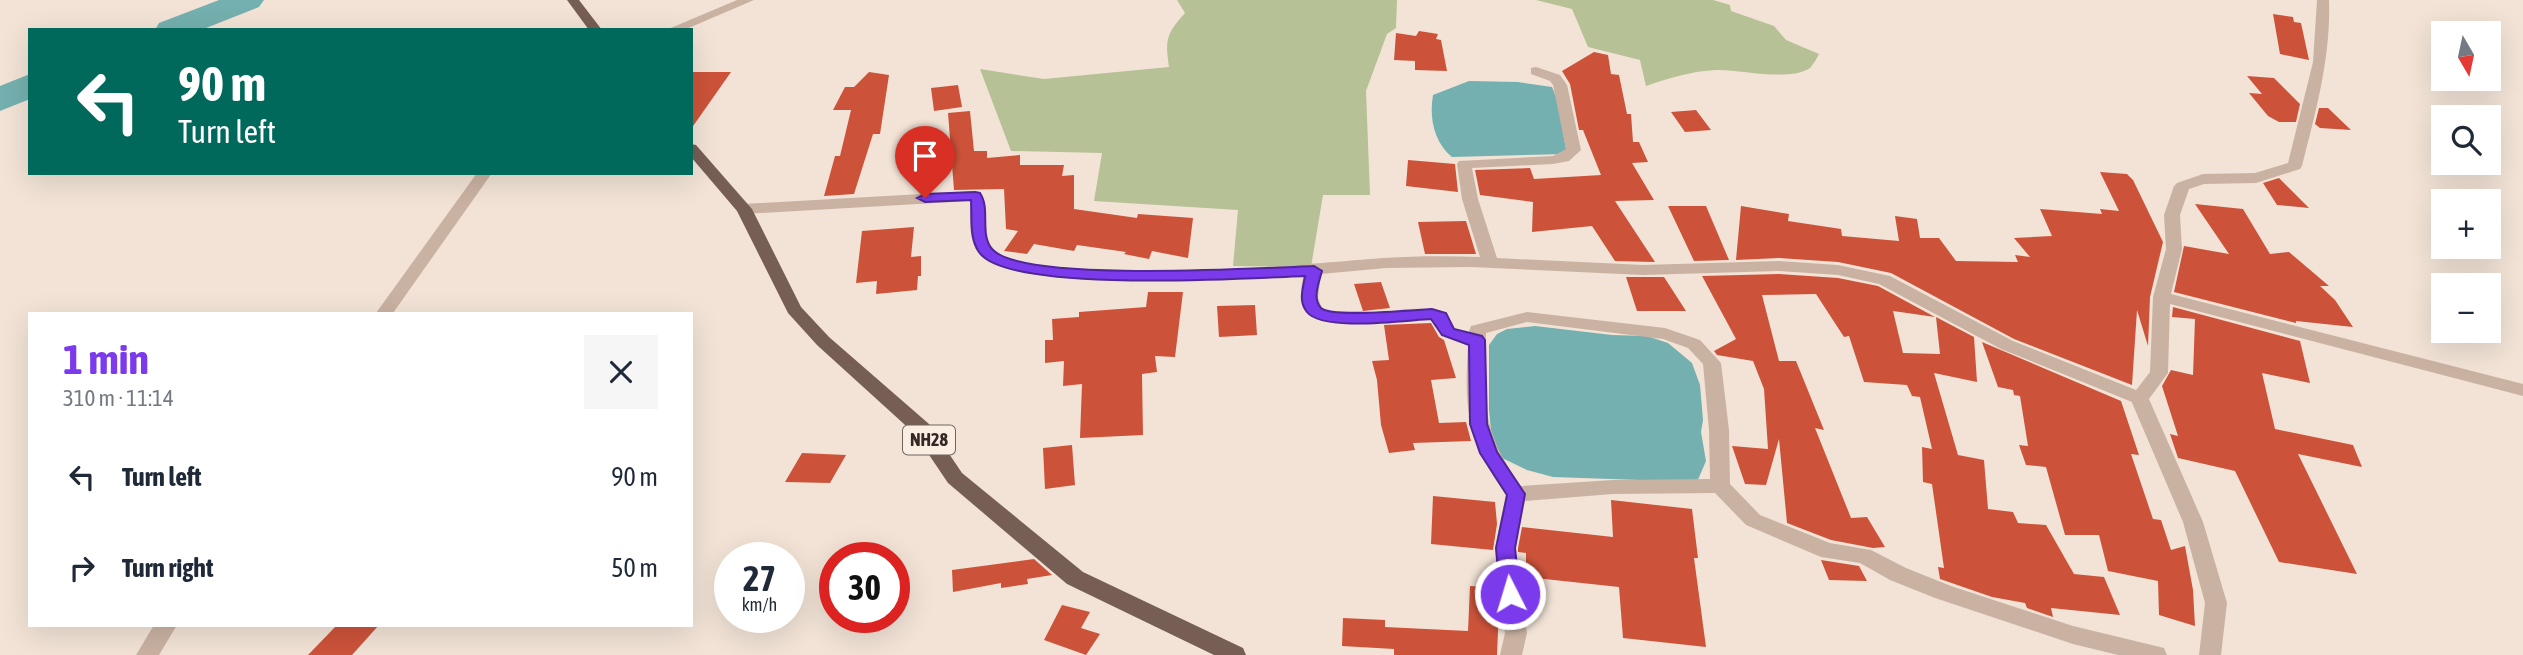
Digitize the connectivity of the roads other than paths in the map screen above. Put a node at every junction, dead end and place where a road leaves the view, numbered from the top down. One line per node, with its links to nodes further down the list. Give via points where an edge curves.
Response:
1 (573, 0): 4 (main road)
2 (748, 0): 5 (street)
3 (2323, 0): 12 (street, via 2321,43 2295,166 2256,177 2203,179 2182,186 2172,215 2174,248)
4 (594, 28)
5 (677, 28)
6 (1536, 71): 10 (street, via 1555,78 1560,85 1574,150 1553,160 1464,164)
7 (693, 150): 9 (main road, NH28)
8 (484, 175): 13 (street)
9 (744, 209): 11 (street, via 975,196 979,237 986,252 1010,266 1118,277); 21 (main road, NH28, via 794,309 823,341 922,429 955,478 1075,578)
10 (1490, 263): 11 (street, via 1386,263); 16 (street, via 1643,270 1768,266 1838,270 1884,280 2007,345)
11 (1314, 271): 14 (street, via 1308,298 1314,311 1322,315 1432,314 1440,317 1447,332)
12 (2162, 297): 15 (street); 16 (street, via 2159,373)
13 (385, 312)
14 (1476, 340): 17 (street, via 1477,330 1527,317 1665,334 1694,344 1712,363); 18 (street, via 1479,424 1489,453)
15 (2523, 390)
16 (2140, 398): 24 (street, via 2193,522 2216,603)
17 (1720, 486): 18 (street); 23 (street, via 1753,520 1789,536 1828,551 1864,556 1943,592 2073,635)
18 (1516, 494): 22 (street, via 1506,548 1516,633)
19 (165, 627): 20 (street)
20 (147, 655)
21 (1235, 655)
22 (1511, 655)
23 (2157, 655)
24 (2210, 655)

